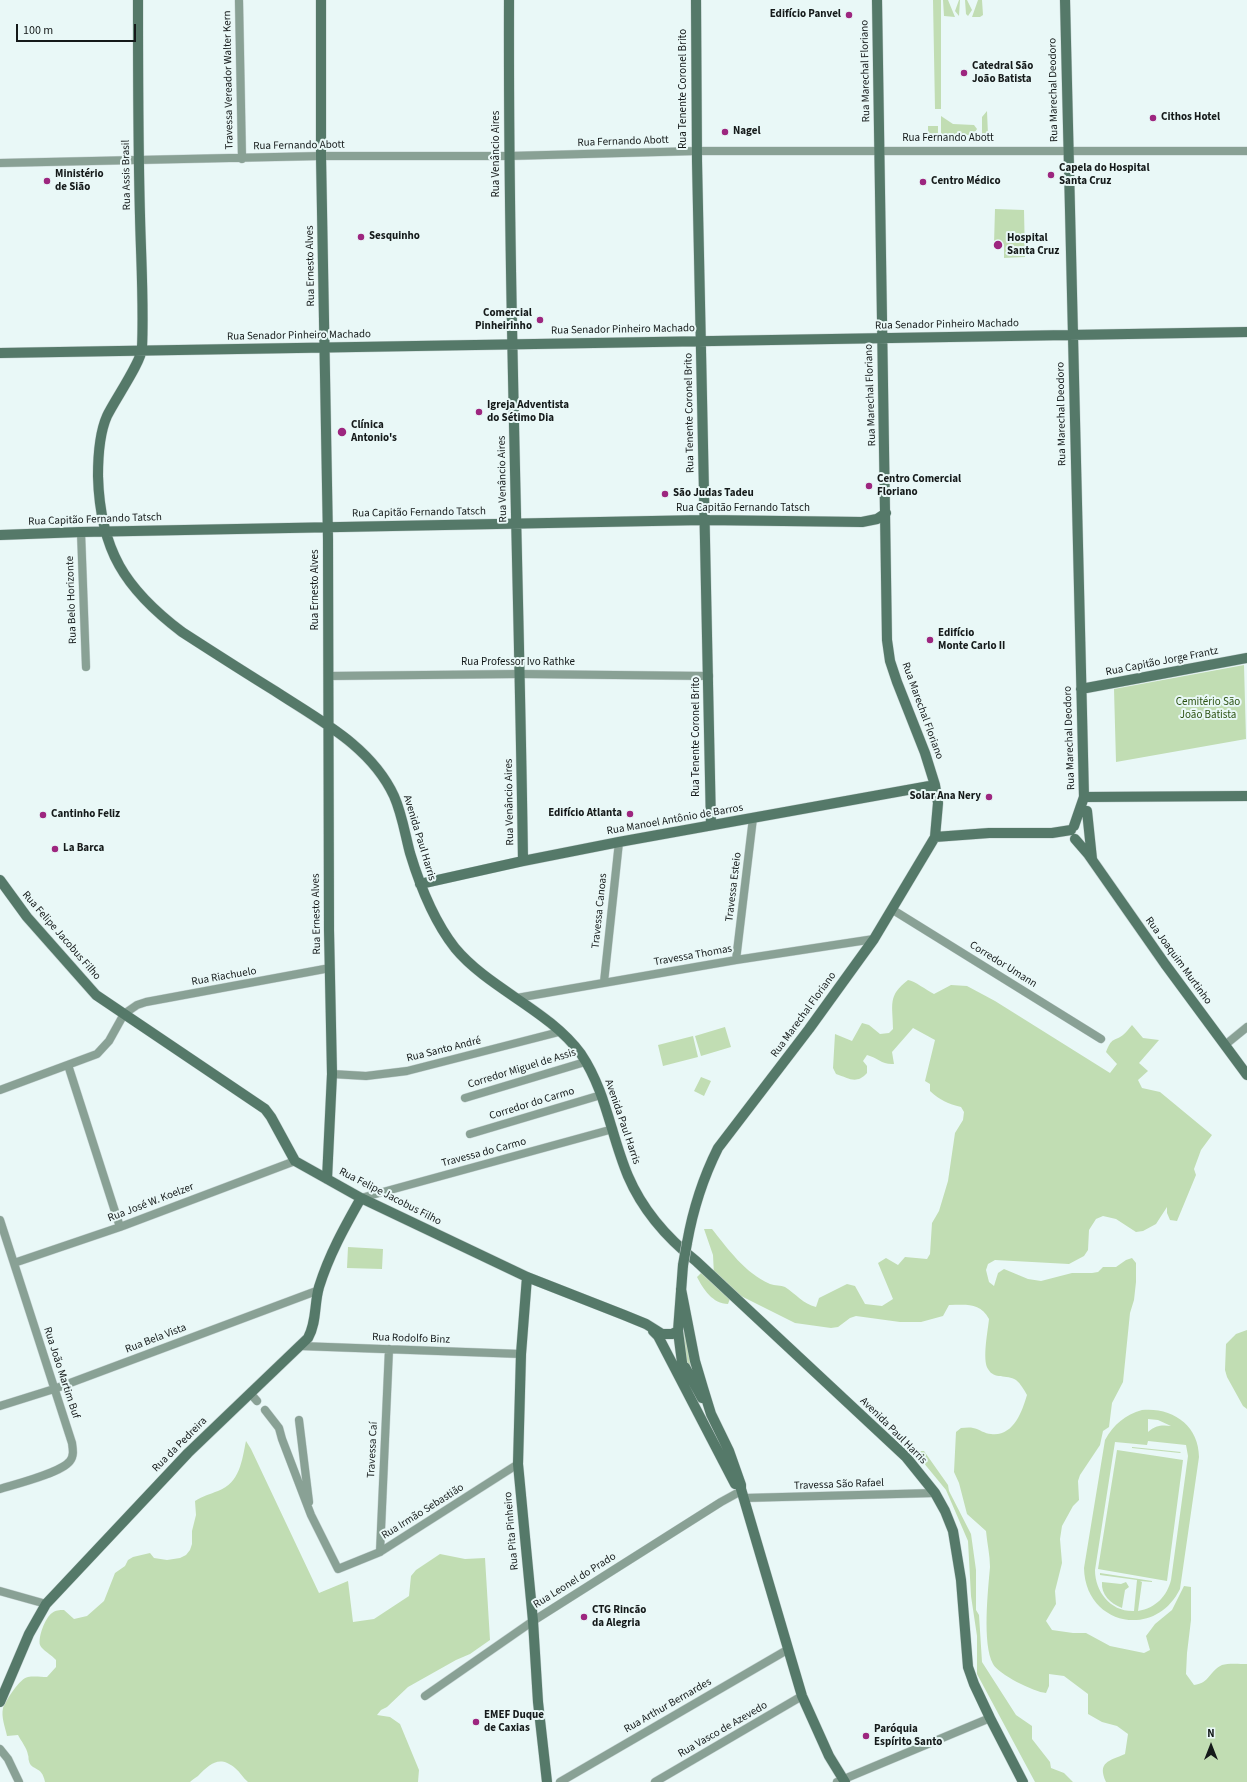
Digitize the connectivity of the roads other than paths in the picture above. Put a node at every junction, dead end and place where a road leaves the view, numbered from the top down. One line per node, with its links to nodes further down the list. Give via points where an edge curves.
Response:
1 (138, 0): 15 (main road, Rua Assis Brasil)
2 (321, 0): 12 (main road, Rua Ernesto Alves)
3 (509, 0): 13 (main road, Rua Venâncio Aires)
4 (696, 0): 9 (main road, Rua Tenente Coronel Brito)
5 (877, 0): 8 (main road, Rua Marechal Floriano)
6 (1065, 0): 10 (main road, Rua Marechal Deodoro)
7 (239, 1): 14 (street, Travessa Vereador Walter Kern)
8 (879, 150): 9 (street, Rua Fernando Abott); 10 (street, Rua Fernando Abott); 19 (main road, Rua Marechal Floriano)
9 (697, 151): 13 (street, Rua Fernando Abott); 20 (main road, Rua Tenente Coronel Brito)
10 (1068, 151): 11 (street, Rua Fernando Abott); 18 (main road, Rua Marechal Deodoro)
11 (1247, 151)
12 (321, 156): 13 (street, Rua Fernando Abott); 14 (street, Rua Fernando Abott); 22 (main road, Rua Ernesto Alves)
13 (509, 156): 21 (main road, Rua Venâncio Aires)
14 (242, 159): 15 (street, Rua Fernando Abott)
15 (138, 160): 16 (street, Rua Fernando Abott); 23 (main road, Rua Assis Brasil)
16 (0, 163)
17 (1247, 332): 18 (main road, Rua Senador Pinheiro Machado)
18 (1072, 334): 19 (main road, Rua Senador Pinheiro Machado); 39 (main road, Rua Marechal Deodoro)
19 (882, 338): 20 (main road, Rua Senador Pinheiro Machado); 25 (main road, Rua Marechal Floriano)
20 (701, 341): 21 (main road, Rua Senador Pinheiro Machado); 26 (main road, Rua Tenente Coronel Brito)
21 (512, 344): 22 (main road, Rua Senador Pinheiro Machado); 28 (main road, Rua Venâncio Aires)
22 (325, 347): 23 (main road, Rua Senador Pinheiro Machado); 29 (main road, Rua Ernesto Alves)
23 (143, 350): 24 (main road, Rua Senador Pinheiro Machado); 31 (main road, Avenida Paul Harris, via 106,418 100,444 99,500)
24 (0, 353)
25 (886, 513): 27 (main road, Rua Capitão Fernando Tatsch, via 877,519); 32 (main road, Rua Marechal Floriano)
26 (704, 520): 27 (main road, Rua Capitão Fernando Tatsch); 28 (main road, Rua Capitão Fernando Tatsch); 38 (main road, Rua Tenente Coronel Brito)
27 (862, 522): 32 (main road, Rua Capitão Fernando Tatsch, via 881,526)
28 (516, 524): 29 (main road, Rua Capitão Fernando Tatsch); 36 (main road, Rua Venâncio Aires)
29 (328, 526): 31 (main road, Rua Capitão Fernando Tatsch); 37 (main road, Rua Ernesto Alves)
30 (81, 532): 31 (main road, Rua Capitão Fernando Tatsch); 33 (main road, Rua Capitão Fernando Tatsch); 35 (street, Rua Belo Horizonte)
31 (105, 532): 40 (main road, Avenida Paul Harris, via 124,574 138,595 160,616)
32 (886, 533): 41 (main road, Rua Marechal Floriano, via 887,640 890,660)
33 (0, 535)
34 (1247, 658): 39 (main road, Rua Capitão Jorge Frantz)
35 (86, 667)
36 (520, 674): 37 (street, Rua Professor Ivo Rathke); 38 (street, Rua Professor Ivo Rathke); 52 (main road, Rua Venâncio Aires)
37 (328, 676): 40 (main road, Rua Ernesto Alves)
38 (709, 676): 47 (main road, Rua Tenente Coronel Brito)
39 (1081, 690): 42 (main road, Rua Marechal Deodoro)
40 (329, 726): 54 (main road, Avenida Paul Harris, via 360,749 382,775 400,812); 58 (main road, Rua Ernesto Alves)
41 (935, 785): 46 (main road, Rua Manoel Antônio de Barros); 49 (main road, Rua Marechal Floriano, via 938,803)
42 (1084, 796): 43 (main road); 48 (main road, Rua Marechal Deodoro)
43 (1097, 796): 44 (main road); 45 (main road, Rua Joaquim Murtinho)
44 (1247, 796)
45 (1087, 811): 48 (main road, Rua Joaquim Murtinho); 51 (main road, Rua Joaquim Murtinho)
46 (753, 818): 47 (main road, Rua Manoel Antônio de Barros); 57 (street, Travessa Esteio)
47 (711, 825): 50 (main road, Rua Manoel Antônio de Barros)
48 (1077, 833): 49 (main road, via 989,833); 51 (main road, Rua Joaquim Murtinho)
49 (935, 837): 55 (main road, Rua Marechal Floriano)
50 (618, 842): 52 (main road, Rua Manoel Antônio de Barros); 59 (street, Travessa Canoas)
51 (1090, 857): 65 (main road, Rua Joaquim Murtinho)
52 (523, 861): 54 (main road, Rua Manoel Antônio de Barros)
53 (0, 880): 61 (main road, Rua Felipe Jacobus Filho, via 27,917 82,981 96,995)
54 (420, 884): 60 (main road, Avenida Paul Harris, via 440,924 457,950 481,972)
55 (893, 910): 56 (main road, Rua Marechal Floriano); 64 (street, Corredor Umann)
56 (874, 939): 57 (street, Travessa Thomas); 82 (main road, Rua Marechal Floriano, bridge, via 718,1148 701,1186 689,1230)
57 (736, 960): 59 (street, Travessa Thomas)
58 (330, 968): 61 (street, Rua Riachuelo, via 146,1002); 68 (main road, Rua Ernesto Alves)
59 (604, 982): 60 (street, Travessa Thomas)
60 (517, 998): 63 (main road, Avenida Paul Harris)
61 (124, 1014): 67 (street, via 110,1041 99,1053); 75 (main road, Rua Felipe Jacobus Filho, via 265,1109 272,1117)
62 (1247, 1027): 65 (street)
63 (559, 1032): 66 (main road, Avenida Paul Harris); 68 (street, Rua Santo André, via 407,1071 366,1076)
64 (1101, 1039)
65 (1225, 1045): 69 (main road, Rua Joaquim Murtinho)
66 (585, 1062): 71 (main road, Avenida Paul Harris); 72 (street, Corredor Miguel de Assis)
67 (68, 1065): 70 (street); 79 (street)
68 (332, 1074): 76 (main road, Rua Ernesto Alves)
69 (1247, 1075)
70 (0, 1090)
71 (601, 1095): 73 (main road, Avenida Paul Harris); 74 (street, Corredor do Carmo)
72 (465, 1098)
73 (613, 1130): 77 (street, Travessa do Carmo); 103 (main road, Avenida Paul Harris, via 627,1175 642,1205 675,1244 906,1457)
74 (470, 1134)
75 (295, 1161): 76 (main road, Rua Felipe Jacobus Filho); 79 (street, Rua José W. Koelzer)
76 (327, 1179): 77 (main road, Rua Felipe Jacobus Filho)
77 (360, 1198): 81 (main road, Rua Felipe Jacobus Filho); 83 (main road, Rua da Pedreira, via 335,1245)
78 (0, 1220): 80 (street, Rua João Martim Buf)
79 (120, 1227): 80 (street, Rua José W. Koelzer)
80 (14, 1263): 92 (street, Rua João Martim Buf)
81 (527, 1277): 84 (main road, Rua Felipe Jacobus Filho); 89 (main road, Rua Pita Pinheiro)
82 (681, 1288): 85 (main road, Rua Marechal Floriano); 97 (main road, via 695,1361)
83 (319, 1290): 87 (main road, Rua da Pedreira, via 313,1329); 92 (street, Rua Bela Vista)
84 (646, 1324): 86 (main road, Rua Felipe Jacobus Filho); 91 (main road, via 658,1336)
85 (678, 1331): 86 (main road); 90 (main road, Rua Marechal Floriano)
86 (662, 1334): 90 (main road)
87 (300, 1346): 88 (street, Rua Rodolfo Binz); 93 (main road, Rua da Pedreira)
88 (389, 1349): 89 (street, Rua Rodolfo Binz); 105 (street, Travessa Caí)
89 (521, 1354): 100 (main road, Rua Pita Pinheiro)
90 (680, 1358): 91 (main road, Rua Marechal Floriano); 97 (main road)
91 (685, 1386): 99 (main road)
92 (54, 1389): 95 (street, Rua Bela Vista); 101 (street, Rua João Martim Buf, via 72,1443 71,1460 47,1474)
93 (250, 1393): 94 (street); 107 (main road, Rua da Pedreira, via 188,1453)
94 (257, 1401)
95 (0, 1406)
96 (265, 1410): 104 (street, via 279,1428)
97 (711, 1414): 99 (main road)
98 (299, 1420): 104 (street)
99 (716, 1434): 102 (main road, via 737,1487)
100 (518, 1464): 105 (street, Rua Irmão Sebastião); 108 (main road, Rua Pita Pinheiro)
101 (0, 1489)
102 (742, 1493): 103 (street, Travessa São Rafael); 108 (street, Rua Leonel do Prado, via 721,1502); 109 (main road)
103 (935, 1493): 113 (main road, Avenida Paul Harris, via 954,1538 961,1580 968,1667)
104 (311, 1515): 105 (street, Rua Irmão Sebastião, via 336,1567 342,1568)
105 (380, 1552)
106 (0, 1591): 107 (street)
107 (46, 1604): 112 (main road, Rua da Pedreira, via 29,1634)
108 (533, 1621): 110 (street, Rua Leonel do Prado); 117 (main road, Rua Pita Pinheiro, via 538,1702)
109 (787, 1650): 111 (main road); 118 (street, Rua Arthur Bernardes)
110 (425, 1696)
111 (802, 1696): 115 (main road); 119 (street, Rua Vasco de Azevedo)
112 (0, 1702)
113 (990, 1718): 115 (street); 120 (main road, Avenida Paul Harris)
114 (0, 1749): 116 (street)
115 (842, 1781)
116 (19, 1782)
117 (547, 1782)
118 (560, 1782)
119 (655, 1782)
120 (1023, 1782)

